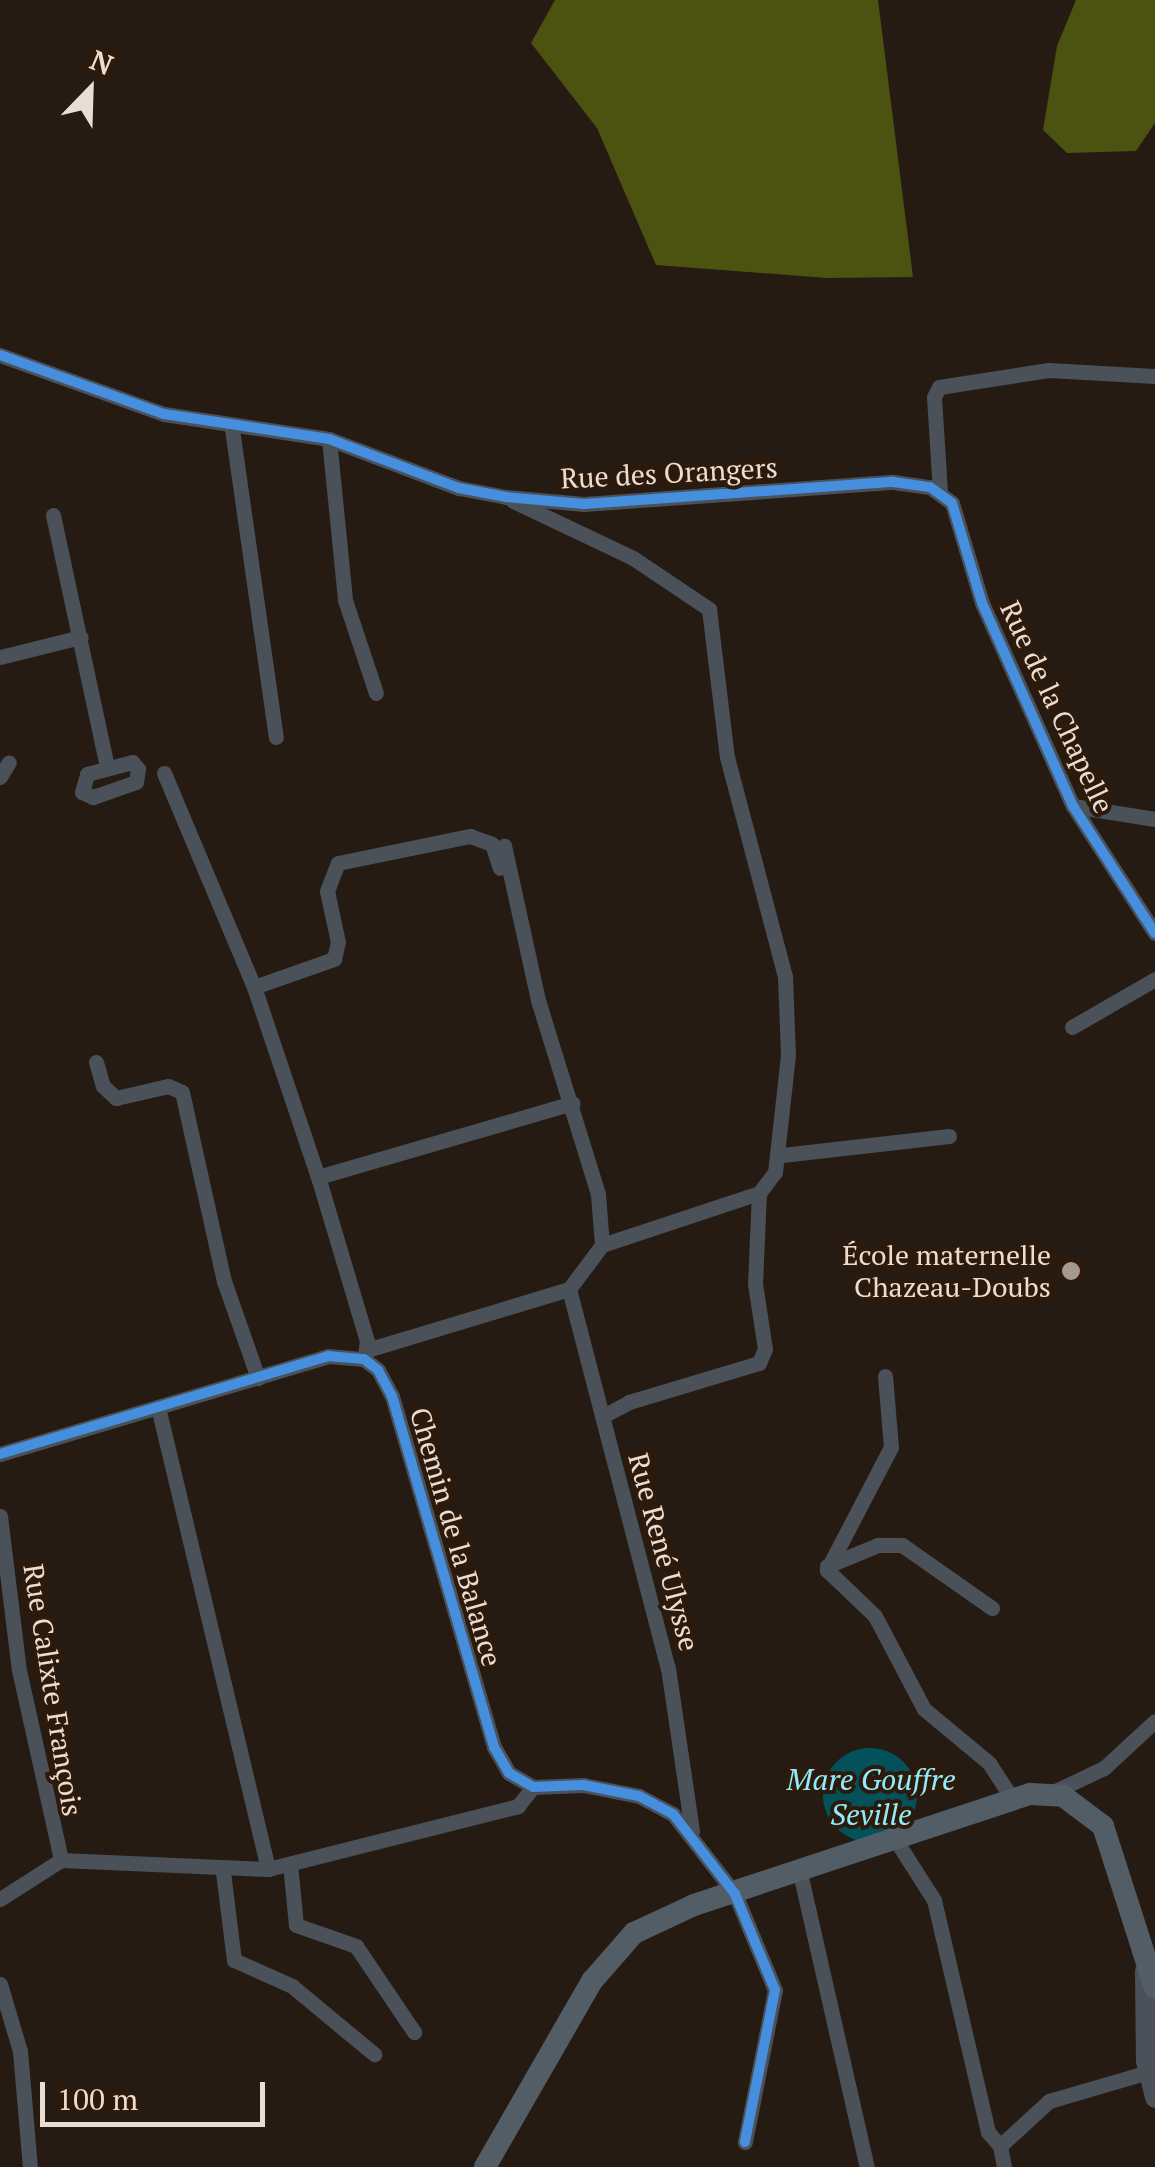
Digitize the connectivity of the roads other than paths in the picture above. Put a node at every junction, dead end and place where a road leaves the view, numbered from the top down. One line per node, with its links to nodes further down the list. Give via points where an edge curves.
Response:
1 (0, 356): 3 (street, Rue des Orangers, via 164,414)
2 (1155, 376): 5 (street, via 1049,370 939,387 934,397)
3 (232, 429): 4 (street, Rue des Orangers); 11 (street)
4 (330, 439): 6 (street, Rue des Orangers, via 458,488); 10 (street, via 344,600)
5 (940, 492): 6 (street, Rue des Orangers, via 908,482 584,504); 16 (street, Rue de la Chapelle, via 952,503 982,603)
6 (506, 498): 27 (street, via 633,558 680,586 712,616 727,757 785,978)
7 (52, 515): 8 (street)
8 (81, 637): 9 (street); 13 (street)
9 (0, 657)
10 (376, 693)
11 (276, 737)
12 (9, 762): 15 (street)
13 (107, 766)
14 (164, 772): 22 (street, Chemin de la Balance)
15 (0, 777)
16 (1073, 806): 17 (street); 20 (street, Rue de la Chapelle)
17 (1155, 819)
18 (504, 846): 25 (street, via 538,1000)
19 (512, 920): 22 (street, via 496,853 478,837 351,858 333,866 328,880 334,958)
20 (1155, 932)
21 (1155, 979): 23 (street)
22 (254, 987): 28 (street, Chemin de la Balance)
23 (1072, 1028)
24 (96, 1062): 34 (street, via 103,1086 116,1098 168,1086 182,1092 224,1281)
25 (572, 1103): 28 (street); 30 (street, via 598,1194)
26 (949, 1136): 27 (street)
27 (782, 1155): 29 (street)
28 (318, 1177): 32 (street, Chemin de la Balance)
29 (759, 1193): 30 (street); 36 (street, via 755,1284 765,1349 759,1364 629,1402)
30 (602, 1245): 31 (street)
31 (570, 1289): 32 (street); 36 (street, Rue René Ulysse)
32 (366, 1355): 34 (street, via 328,1356); 44 (street, Chemin de la Balance, via 392,1396 494,1747 509,1773)
33 (885, 1376): 39 (street, via 891,1447)
34 (258, 1378): 35 (street)
35 (158, 1408): 37 (street); 51 (street)
36 (603, 1416): 47 (street, Rue René Ulysse, via 668,1668)
37 (0, 1454)
38 (0, 1516): 41 (street, Rue Calixte François)
39 (827, 1566): 40 (street, via 878,1544 902,1545); 46 (street, via 875,1616 924,1709 989,1763)
40 (992, 1608)
41 (19, 1670): 42 (street); 49 (street, Rue Calixte François)
42 (0, 1677)
43 (1155, 1722): 45 (street, via 1104,1768)
44 (533, 1787): 47 (street, via 583,1785 639,1796); 50 (street, via 518,1806)
45 (1050, 1793): 46 (main road); 56 (main road, via 1080,1805 1102,1826)
46 (1012, 1800): 48 (main road)
47 (692, 1831): 54 (street)
48 (897, 1842): 53 (main road); 63 (street, via 934,1900 988,2132)
49 (61, 1860): 52 (street); 55 (street)
50 (290, 1864): 51 (street); 58 (street, via 296,1925 356,1946)
51 (268, 1869): 52 (street)
52 (224, 1872): 59 (street, via 234,1960 292,1986)
53 (800, 1874): 54 (main road); 66 (street)
54 (735, 1894): 62 (street, via 774,1990); 65 (main road, via 667,1915 622,1943 592,1981)
55 (0, 1899)
56 (1150, 1979): 60 (street)
57 (0, 1984): 64 (street, via 20,2051)
58 (414, 2032)
59 (374, 2054)
60 (1148, 2072): 61 (street); 63 (street, via 1049,2101)
61 (1155, 2098)
62 (744, 2142)
63 (1000, 2146): 67 (street)
64 (30, 2167)
65 (485, 2167)
66 (867, 2167)
67 (1004, 2167)

